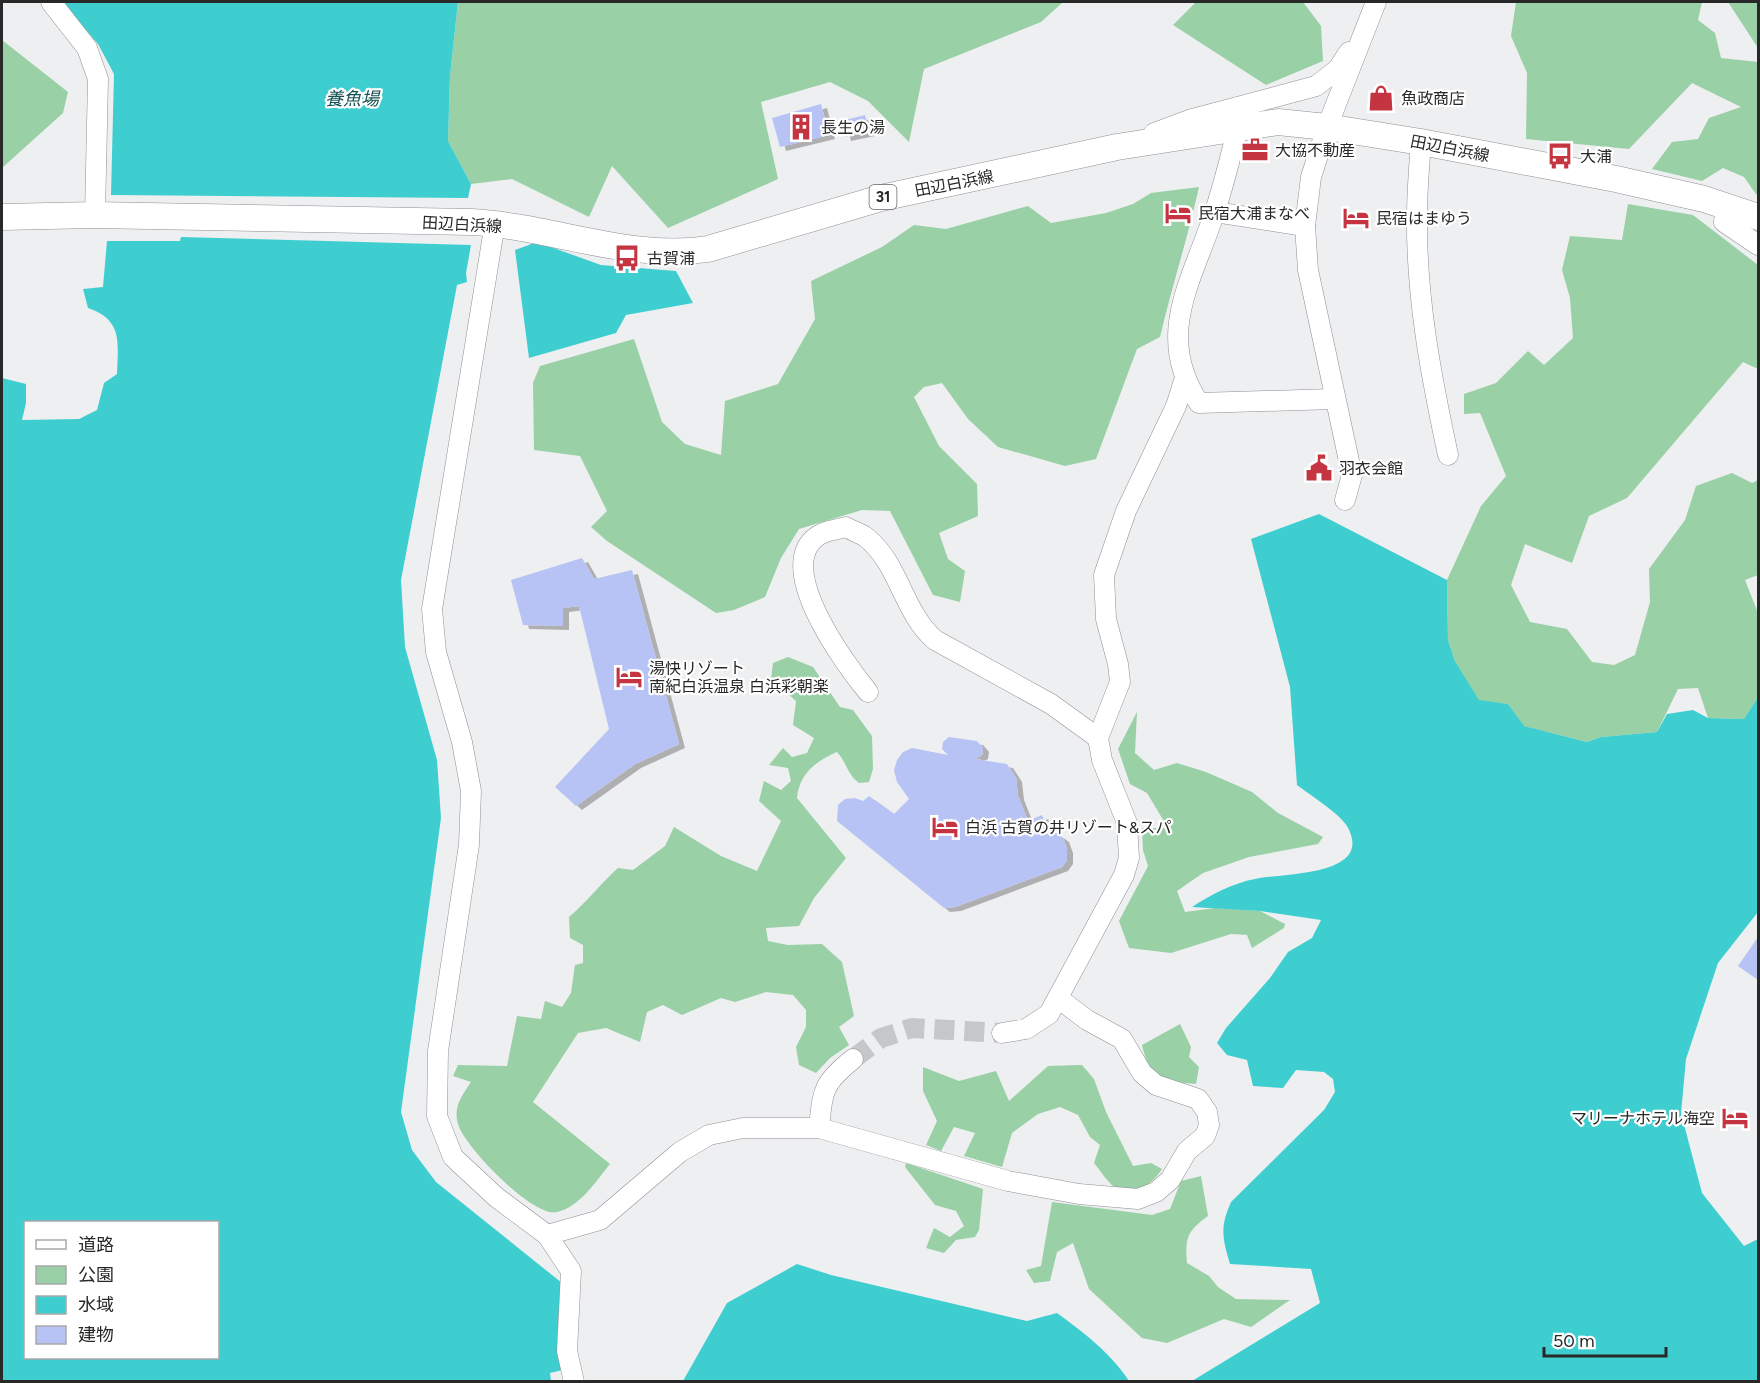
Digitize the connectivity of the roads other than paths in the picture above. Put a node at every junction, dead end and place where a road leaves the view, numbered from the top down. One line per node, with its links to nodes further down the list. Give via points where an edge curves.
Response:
1 (51, 2): 10 (street, via 87,48 98,79)
2 (1376, 2): 3 (street)
3 (1363, 32): 5 (street); 7 (street, via 1338,69 1316,86 1189,120)
4 (1238, 127): 5 (main road, 田辺白浜線 / 31, via 1278,122); 7 (main road, 田辺白浜線 / 31); 9 (street)
5 (1327, 127): 6 (main road, 田辺白浜線 / 31); 14 (street, via 1311,177)
6 (1421, 142): 8 (main road, 田辺白浜線 / 31, via 1616,179); 18 (street, via 1417,217 1421,296 1430,372)
7 (1117, 147): 13 (main road, 田辺白浜線 / 31, via 881,198 708,249 681,253 628,249)
8 (1726, 206): 11 (main road, 田辺白浜線 / 31); 15 (street, via 1724,222)
9 (1215, 212): 14 (street); 16 (street, via 1187,283 1177,334)
10 (95, 214): 12 (main road, 田辺白浜線 / 31); 13 (main road, 田辺白浜線 / 31)
11 (1758, 217)
12 (2, 218)
13 (495, 224): 26 (street, via 432,609 436,652 462,741 471,791 469,845 438,1052 437,1116 453,1157 496,1197)
14 (1305, 226): 17 (street, via 1308,270)
15 (1758, 245)
16 (1184, 381): 17 (street, via 1199,402); 21 (street, via 1126,511 1104,575 1106,619 1120,682)
17 (1334, 399): 19 (street, via 1352,475)
18 (1448, 455)
19 (1345, 500)
20 (868, 692): 21 (street, via 819,618 801,566 806,551 822,533 846,527 866,537 880,553 922,626 935,640 1051,704)
21 (1098, 738): 22 (street, via 1102,760 1127,823 1129,858)
22 (1058, 998): 23 (street, via 1049,1014 1026,1029); 25 (street, via 1122,1039 1142,1073 1156,1084 1198,1099 1207,1112 1209,1125 1205,1136 1156,1192 1138,1199 1117,1198 1008,1181)
23 (1002, 1033)
24 (853, 1059): 25 (street, via 833,1074 824,1090)
25 (819, 1128): 26 (street, via 743,1128 710,1135 680,1152 600,1220)
26 (547, 1235): 27 (street, via 571,1271 567,1351)
27 (574, 1382)

